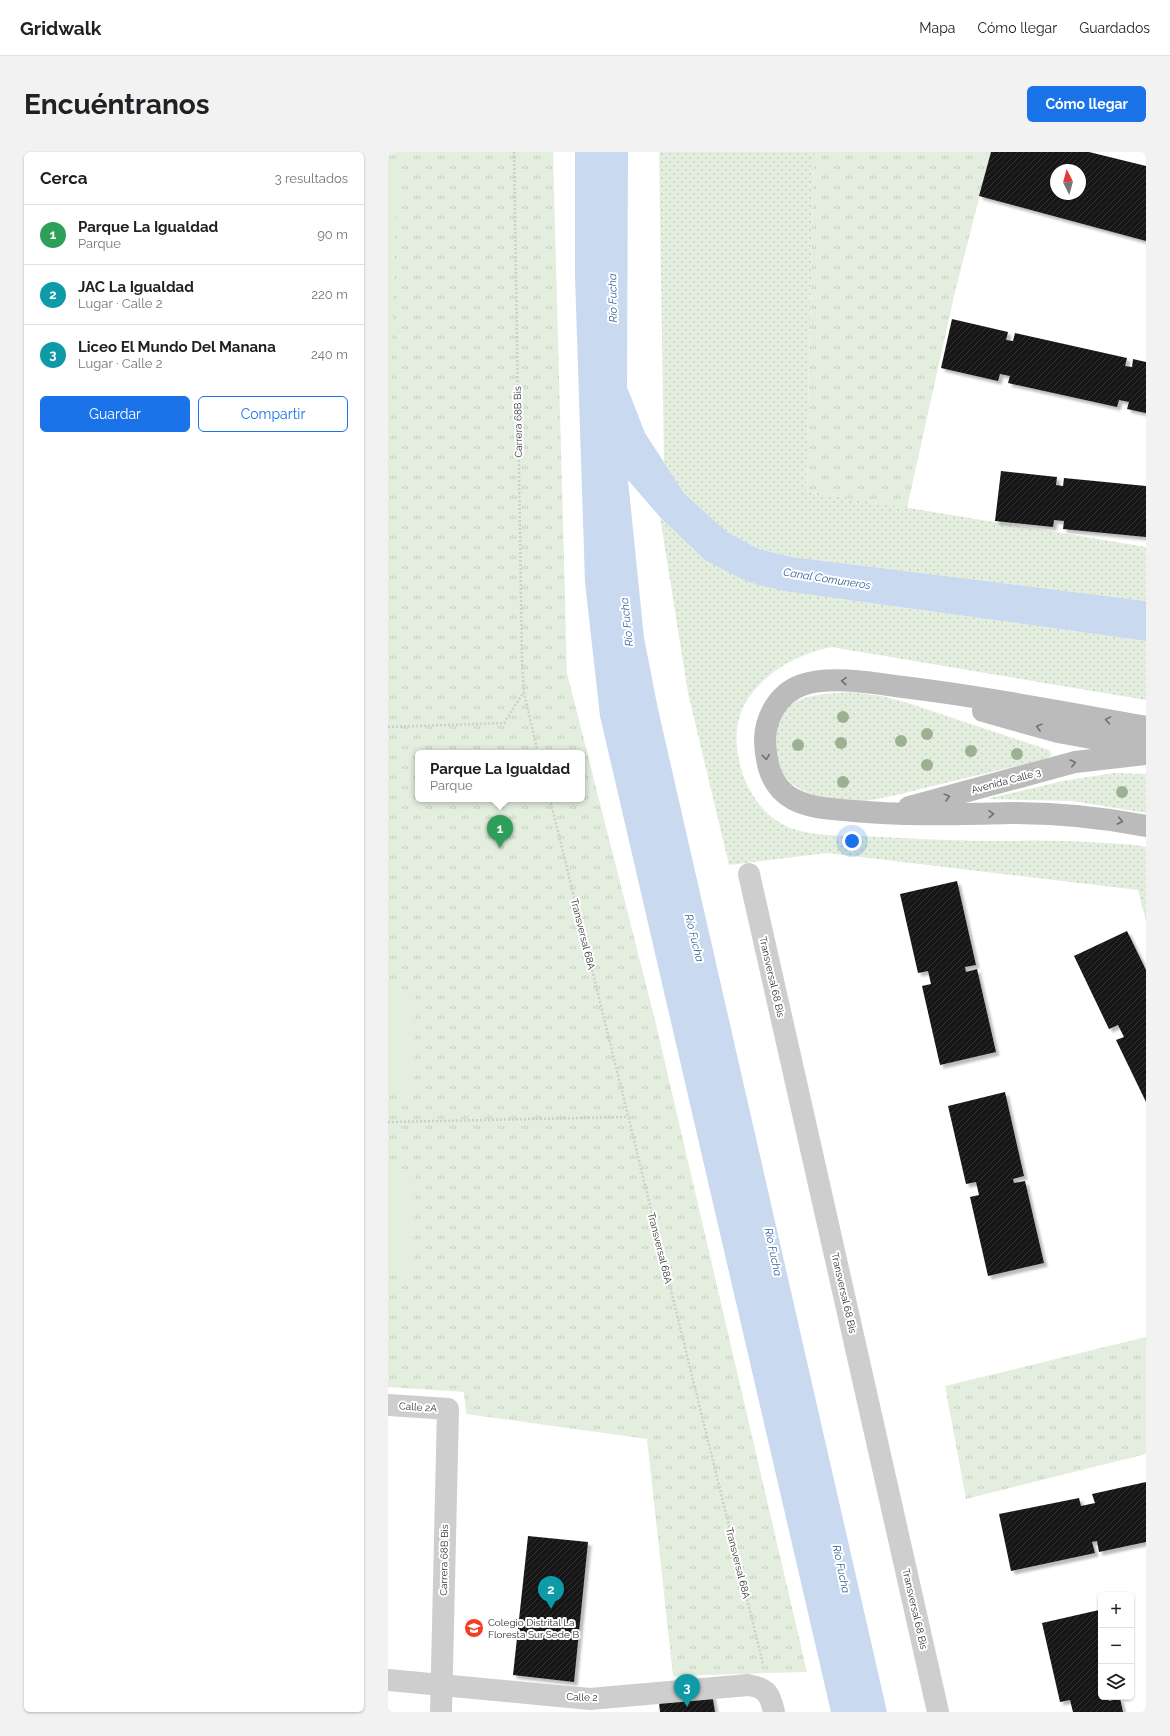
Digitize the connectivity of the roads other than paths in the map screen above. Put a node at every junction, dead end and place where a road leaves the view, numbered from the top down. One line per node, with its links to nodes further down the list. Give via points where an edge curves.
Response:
1 (883, 684): 2 (main road, Avenida Calle 3, one-way to 1); 3 (main road, Avenida Calle 3, one-way to 1, via 1058,732); 5 (main road, Avenida Calle 3, one-way to 5, via 822,681 802,685 783,695 772,712 765,731 766,760 775,784 791,798 817,808)
2 (1146, 727)
3 (1146, 747)
4 (1146, 754): 5 (main road, Avenida Calle 3, one-way to 4, via 910,807 1075,762)
5 (868, 812): 6 (main road, Avenida Calle 3, one-way to 6, via 940,815 1064,814)
6 (1146, 826)
7 (749, 874): 15 (street, Transversal 68 Bis)
8 (388, 1405): 9 (street, Calle 2A)
9 (448, 1409): 11 (street, Carrera 68B Bis)
10 (388, 1680): 11 (street, Calle 2)
11 (441, 1685): 13 (street, Calle 2); 14 (street, Carrera 68B Bis)
12 (772, 1705): 13 (street, Calle 2, via 760,1687 748,1685)
13 (590, 1706)
14 (442, 1712)
15 (938, 1712)

